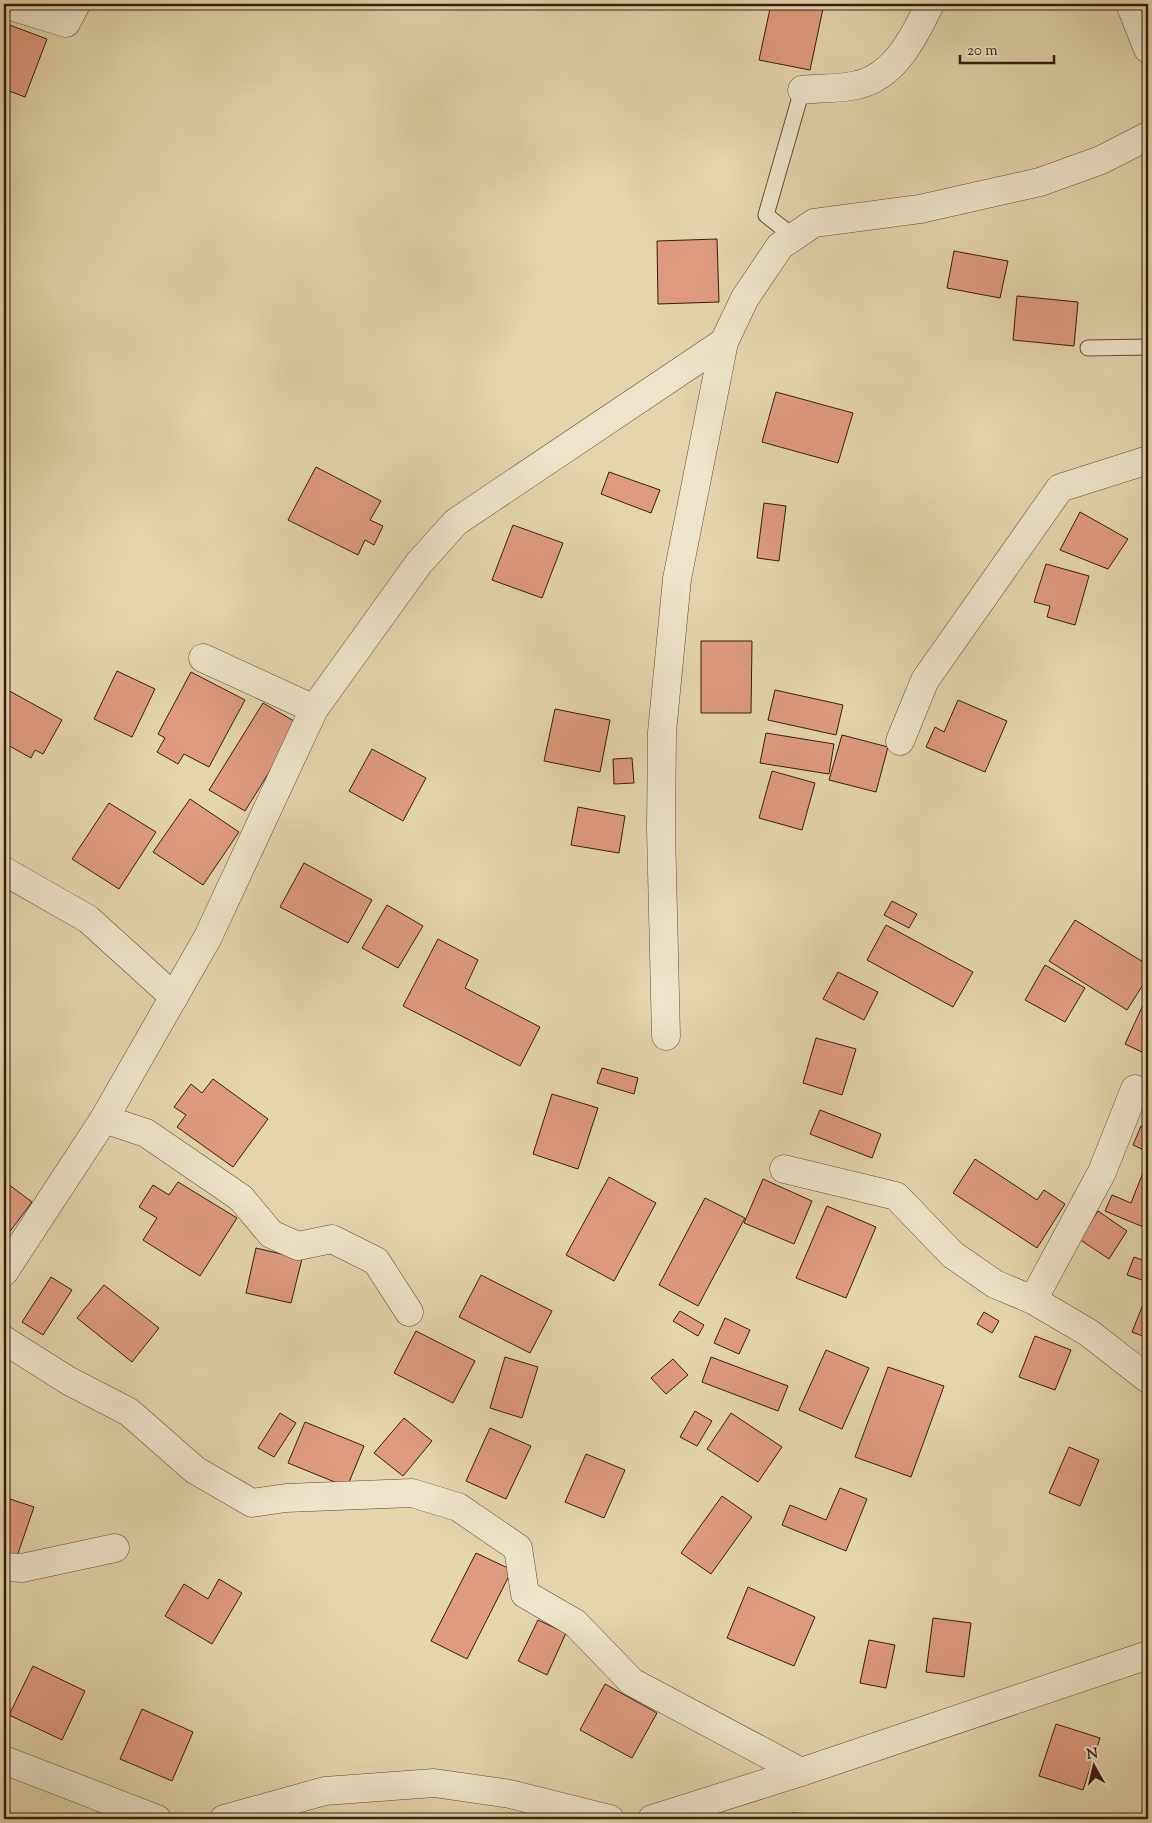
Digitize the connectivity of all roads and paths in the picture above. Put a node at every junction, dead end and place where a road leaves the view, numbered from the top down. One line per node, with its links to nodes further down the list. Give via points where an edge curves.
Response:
1 (4, 4): 2 (street, via 66,23)
2 (76, 4)
3 (930, 4): 6 (street, via 916,34 888,70 858,85)
4 (1130, 4): 5 (street)
5 (1148, 49)
6 (802, 90): 8 (lane, via 766,214)
7 (1148, 136): 8 (street, via 1101,160 1040,182 920,209 814,223)
8 (794, 237): 9 (street, via 780,246 746,298)
9 (724, 342): 14 (street, via 456,522 419,562); 18 (street, via 676,579 662,732 660,830)
10 (1148, 347): 11 (lane)
11 (1088, 348)
12 (1148, 460): 15 (street, via 1060,488 925,680)
13 (203, 658): 14 (street)
14 (314, 709): 17 (street, via 208,937)
15 (900, 742)
16 (4, 871): 17 (street, via 88,919)
17 (174, 997): 20 (street)
18 (666, 1036)
19 (1135, 1089): 23 (street, via 1102,1172)
20 (104, 1119): 22 (street); 24 (street, via 146,1133 234,1192 271,1234 298,1246 332,1239 376,1261)
21 (784, 1169): 23 (street, via 896,1196 953,1255 995,1284)
22 (4, 1272)
23 (1033, 1300): 26 (street, via 1089,1333)
24 (409, 1312)
25 (4, 1340): 31 (street, via 129,1412 195,1470 252,1503 286,1498 412,1493 458,1507 518,1548 525,1594 575,1623 632,1682)
26 (1148, 1379)
27 (115, 1548): 28 (street, via 22,1568)
28 (4, 1567)
29 (1148, 1655): 31 (street)
30 (4, 1760): 32 (street)
31 (801, 1772): 35 (street)
32 (157, 1819)
33 (224, 1819): 34 (street, via 325,1791 434,1783 510,1794)
34 (610, 1819)
35 (652, 1819)

